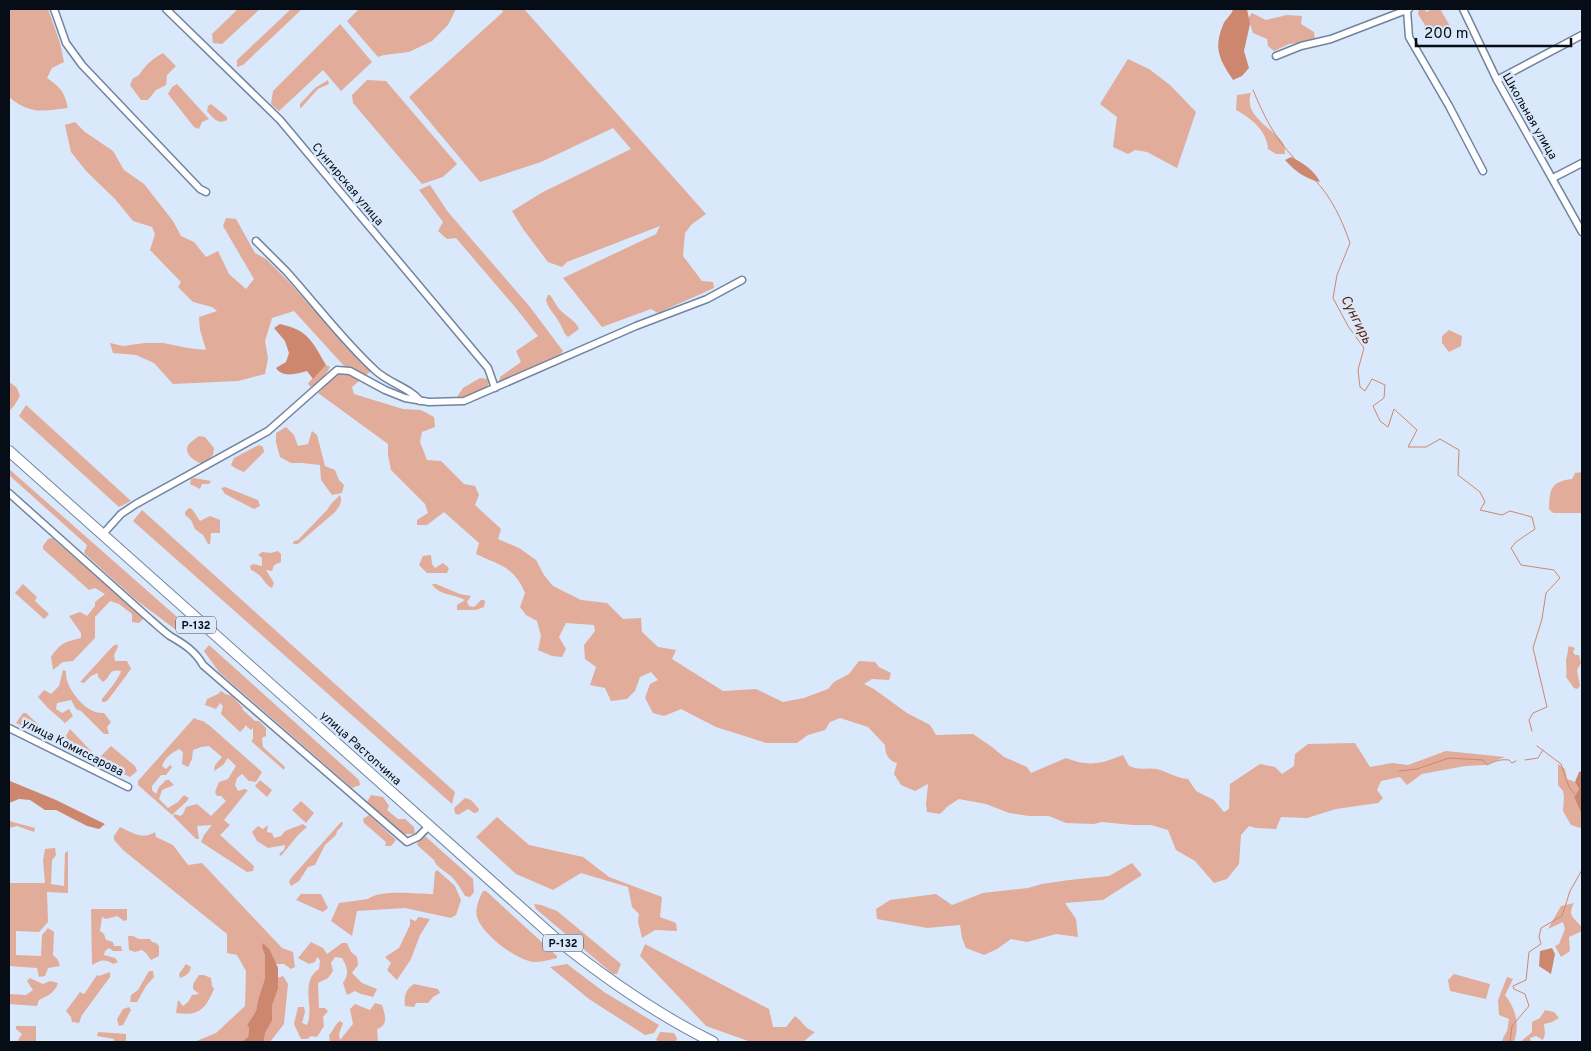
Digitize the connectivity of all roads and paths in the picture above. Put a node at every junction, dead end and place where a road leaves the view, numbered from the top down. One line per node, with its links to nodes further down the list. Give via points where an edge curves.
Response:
1 (54, 9): 11 (street, via 66,43 82,65)
2 (166, 9): 15 (street, Сунгирская улица, via 280,120 488,368)
3 (1408, 9): 6 (street); 9 (street, via 1409,37)
4 (1464, 9): 7 (street, Школьная улица)
5 (1582, 35): 7 (street)
6 (1276, 56)
7 (1497, 80): 10 (street, Школьная улица)
8 (1582, 163): 10 (street)
9 (1483, 171)
10 (1553, 178): 12 (street, Школьная улица)
11 (206, 192)
12 (1582, 232)
13 (256, 241): 16 (street, via 377,372 416,395)
14 (742, 280): 15 (street, via 707,299 636,326)
15 (496, 388): 16 (street, via 464,401)
16 (420, 401): 20 (street, via 385,390 350,372 337,370 268,431 136,504)
17 (9, 452): 20 (highway, улица Растопчина / Р-132)
18 (9, 459): 23 (highway, улица Растопчина / Р-132)
19 (9, 493): 23 (street, via 407,842)
20 (102, 534): 25 (highway, улица Растопчина / Р-132, via 556,938 625,991)
21 (9, 728): 22 (street, улица Комиссарова)
22 (128, 787)
23 (425, 830): 24 (highway, улица Растопчина / Р-132, via 582,966 650,1014)
24 (700, 1042)
25 (713, 1042)

